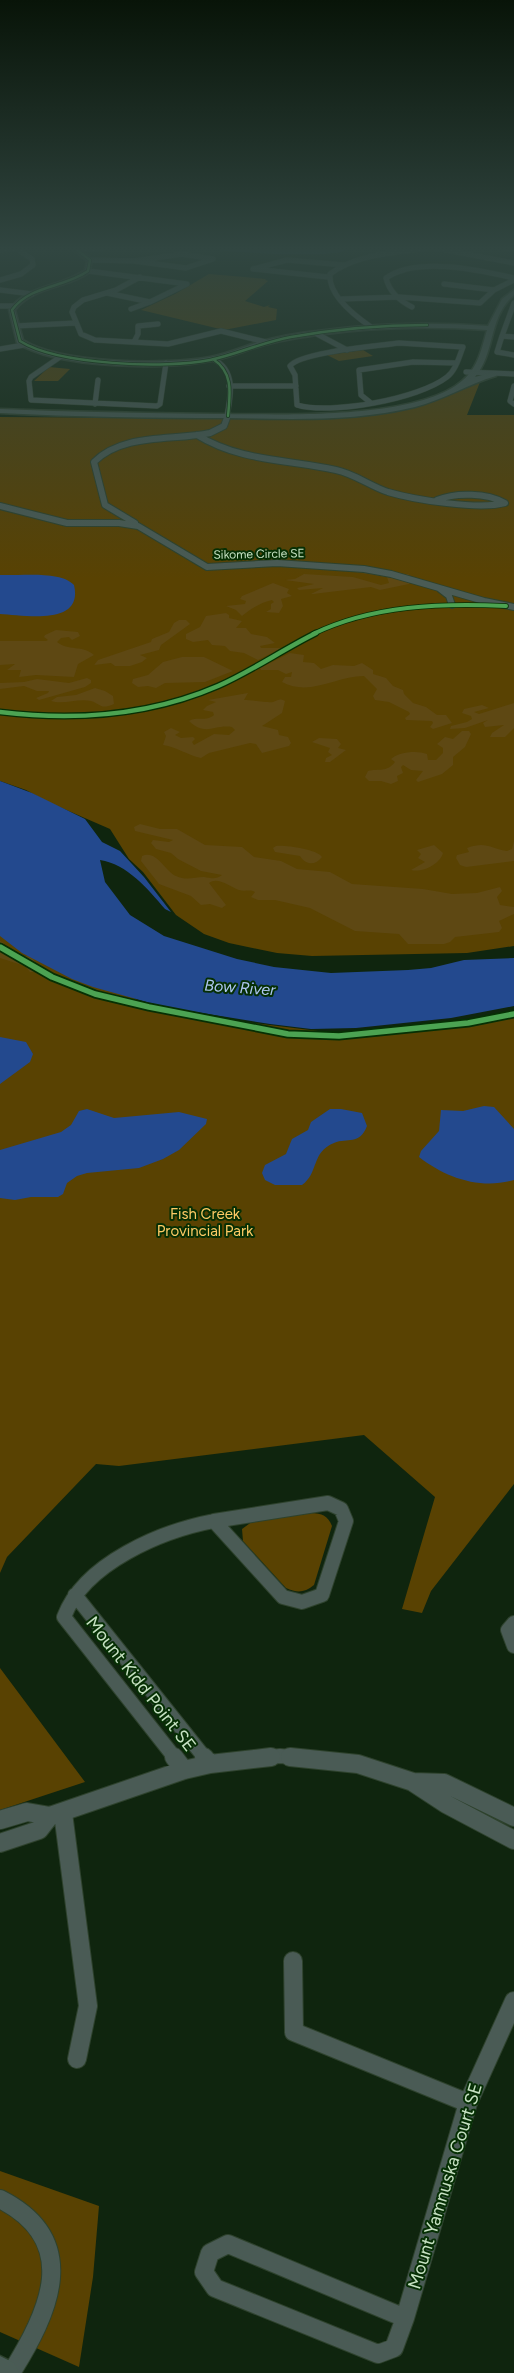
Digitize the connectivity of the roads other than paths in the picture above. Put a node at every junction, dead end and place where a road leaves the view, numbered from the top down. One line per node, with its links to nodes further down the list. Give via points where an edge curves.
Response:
1 (59, 358): 23 (street, via 31,377 30,400)
2 (73, 358): 9 (main road)
3 (217, 358): 8 (main road)
4 (312, 358): 20 (street, via 293,362 290,366 295,373)
5 (459, 358): 10 (street)
6 (472, 358): 11 (main road)
7 (482, 358): 12 (main road)
8 (213, 359): 9 (main road); 19 (street, via 228,371)
9 (166, 363): 23 (street, via 159,405)
10 (457, 363): 18 (street); 22 (street, via 413,362 359,370 362,395)
11 (466, 372): 12 (street); 26 (main road, via 447,387 399,403 333,412)
12 (476, 373): 13 (street); 17 (main road)
13 (493, 374): 14 (street); 17 (main road)
14 (514, 375)
15 (98, 380): 23 (street)
16 (422, 382): 18 (street)
17 (465, 383): 26 (main road, via 429,399 369,412 321,416)
18 (437, 384): 22 (street, via 412,394)
19 (229, 386): 20 (street); 26 (street)
20 (296, 386): 22 (street, via 297,406 301,408)
21 (514, 386): 24 (street, via 510,401)
22 (371, 403)
23 (95, 404)
24 (514, 404)
25 (0, 410): 26 (main road); 26 (main road, via 104,416)
26 (228, 414): 27 (street, via 218,430)
27 (198, 436): 28 (street, via 229,452 270,464); 31 (street, via 129,444 98,457 93,466)
28 (312, 466): 29 (street, via 301,471); 30 (street, via 352,475 391,492)
29 (281, 469)
30 (437, 500): 30 (street, via 496,506 505,503 498,499 455,495)
31 (105, 504): 33 (street, via 111,519); 34 (street)
32 (0, 506): 33 (street, Sikome Circle SE, via 59,522)
33 (97, 524): 34 (street, Sikome Circle SE)
34 (138, 526): 35 (street, Sikome Circle SE, via 207,567 278,563 350,567 386,572)
35 (439, 588): 36 (street, via 449,596); 37 (street, Sikome Circle SE)
36 (452, 605)
37 (514, 607)
38 (213, 1520): 38 (street, Mount Kidd Point SE, via 283,1597 302,1602 322,1595 346,1521 340,1509 328,1503); 39 (street, Mount Kidd Point SE, via 165,1535 112,1560)
39 (75, 1596): 42 (street, Mount Kidd Point SE); 43 (street, Mount Kidd Point SE, via 69,1602 64,1617)
40 (514, 1623): 41 (street, via 508,1630)
41 (514, 1646)
42 (210, 1764): 43 (street); 44 (street, via 280,1756 358,1764)
43 (184, 1770): 45 (street)
44 (413, 1782): 46 (street, via 444,1783); 48 (street, via 446,1804)
45 (56, 1814): 47 (street, via 27,1812); 49 (street, via 39,1830); 52 (street, via 88,2006)
46 (514, 1817)
47 (0, 1820)
48 (514, 1840)
49 (0, 1843)
50 (293, 1961): 53 (street, via 294,2032)
51 (514, 2001): 53 (street, Mount Yamnuska Court SE)
52 (76, 2060)
53 (468, 2103): 55 (street, Mount Yamnuska Court SE)
54 (0, 2199): 58 (street, via 14,2204 39,2228 51,2262 47,2304 30,2344)
55 (405, 2318): 55 (street, Mount Yamnuska Court SE, via 228,2244 210,2253 204,2272 215,2288 378,2354 394,2348)
56 (0, 2371): 57 (main road)
57 (4, 2373)
58 (11, 2373)

